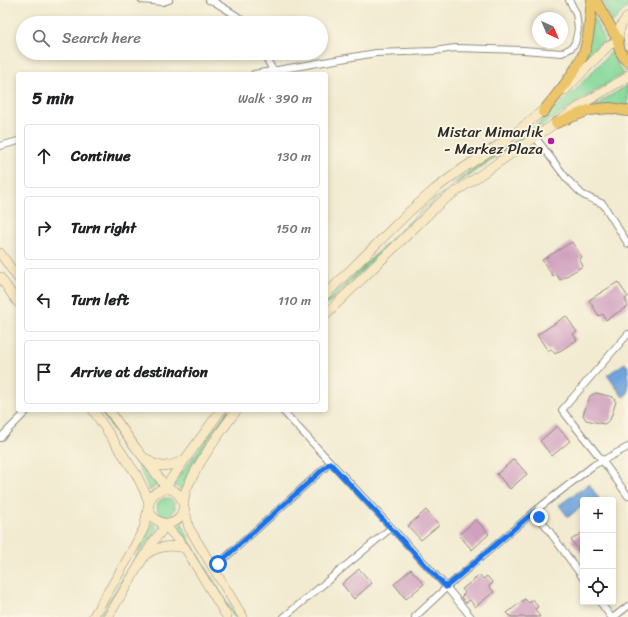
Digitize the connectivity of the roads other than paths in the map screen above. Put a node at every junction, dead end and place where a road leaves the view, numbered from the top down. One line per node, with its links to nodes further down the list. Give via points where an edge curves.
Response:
1 (142, 0): 2 (street)
2 (169, 0)
3 (209, 0): 6 (street)
4 (569, 0): 11 (street, via 576,13 578,29 571,48 562,53 455,48 376,53)
5 (593, 0): 8 (main road); 15 (main road, via 584,52 573,74)
6 (237, 16)
7 (628, 16): 8 (main road, via 621,26)
8 (618, 40): 10 (main road, via 621,54); 15 (main road, via 608,46)
9 (267, 60): 11 (street)
10 (628, 62)
11 (273, 70): 12 (street)
12 (264, 72)
13 (628, 75): 16 (main road)
14 (628, 110): 16 (main road, via 589,110)
15 (543, 112): 24 (main road, via 435,189)
16 (556, 123): 17 (main road)
17 (535, 137): 20 (street, via 567,179 583,195 603,204); 26 (main road, via 441,202)
18 (16, 142): 19 (street)
19 (0, 146)
20 (628, 244)
21 (0, 252): 22 (main road)
22 (16, 275)
23 (0, 277): 25 (main road)
24 (328, 292)
25 (16, 300)
26 (328, 312)
27 (628, 334): 38 (street, via 562,410)
28 (26, 412): 34 (street)
29 (94, 412): 42 (main road, via 126,457)
30 (111, 412): 36 (main road)
31 (220, 412): 37 (main road)
32 (236, 412): 43 (main road, via 203,459 185,492)
33 (284, 412): 39 (street)
34 (0, 438)
35 (628, 447): 38 (street)
36 (136, 448): 37 (main road, via 152,463 164,466 178,463); 40 (main road)
37 (188, 457): 40 (main road)
38 (602, 460): 41 (street); 44 (street)
39 (330, 463): 46 (street); 49 (street)
40 (166, 489): 42 (main road, via 155,493); 43 (main road, via 180,496)
41 (628, 496)
42 (149, 503): 45 (main road, via 151,515); 54 (main road, via 144,528)
43 (183, 506): 45 (main road, via 176,520); 49 (main road, via 189,528)
44 (535, 511): 50 (street); 51 (street)
45 (164, 524): 47 (main road); 48 (main road)
46 (391, 528): 51 (street); 58 (street)
47 (185, 548): 48 (main road, via 158,548); 56 (main road)
48 (143, 558): 55 (main road)
49 (214, 568): 57 (main road)
50 (580, 574)
51 (446, 587): 59 (street); 60 (street)
52 (602, 605): 61 (street)
53 (628, 606): 61 (street)
54 (93, 617)
55 (108, 617)
56 (227, 617)
57 (243, 617)
58 (284, 617)
59 (415, 617)
60 (471, 617)
61 (612, 617)

